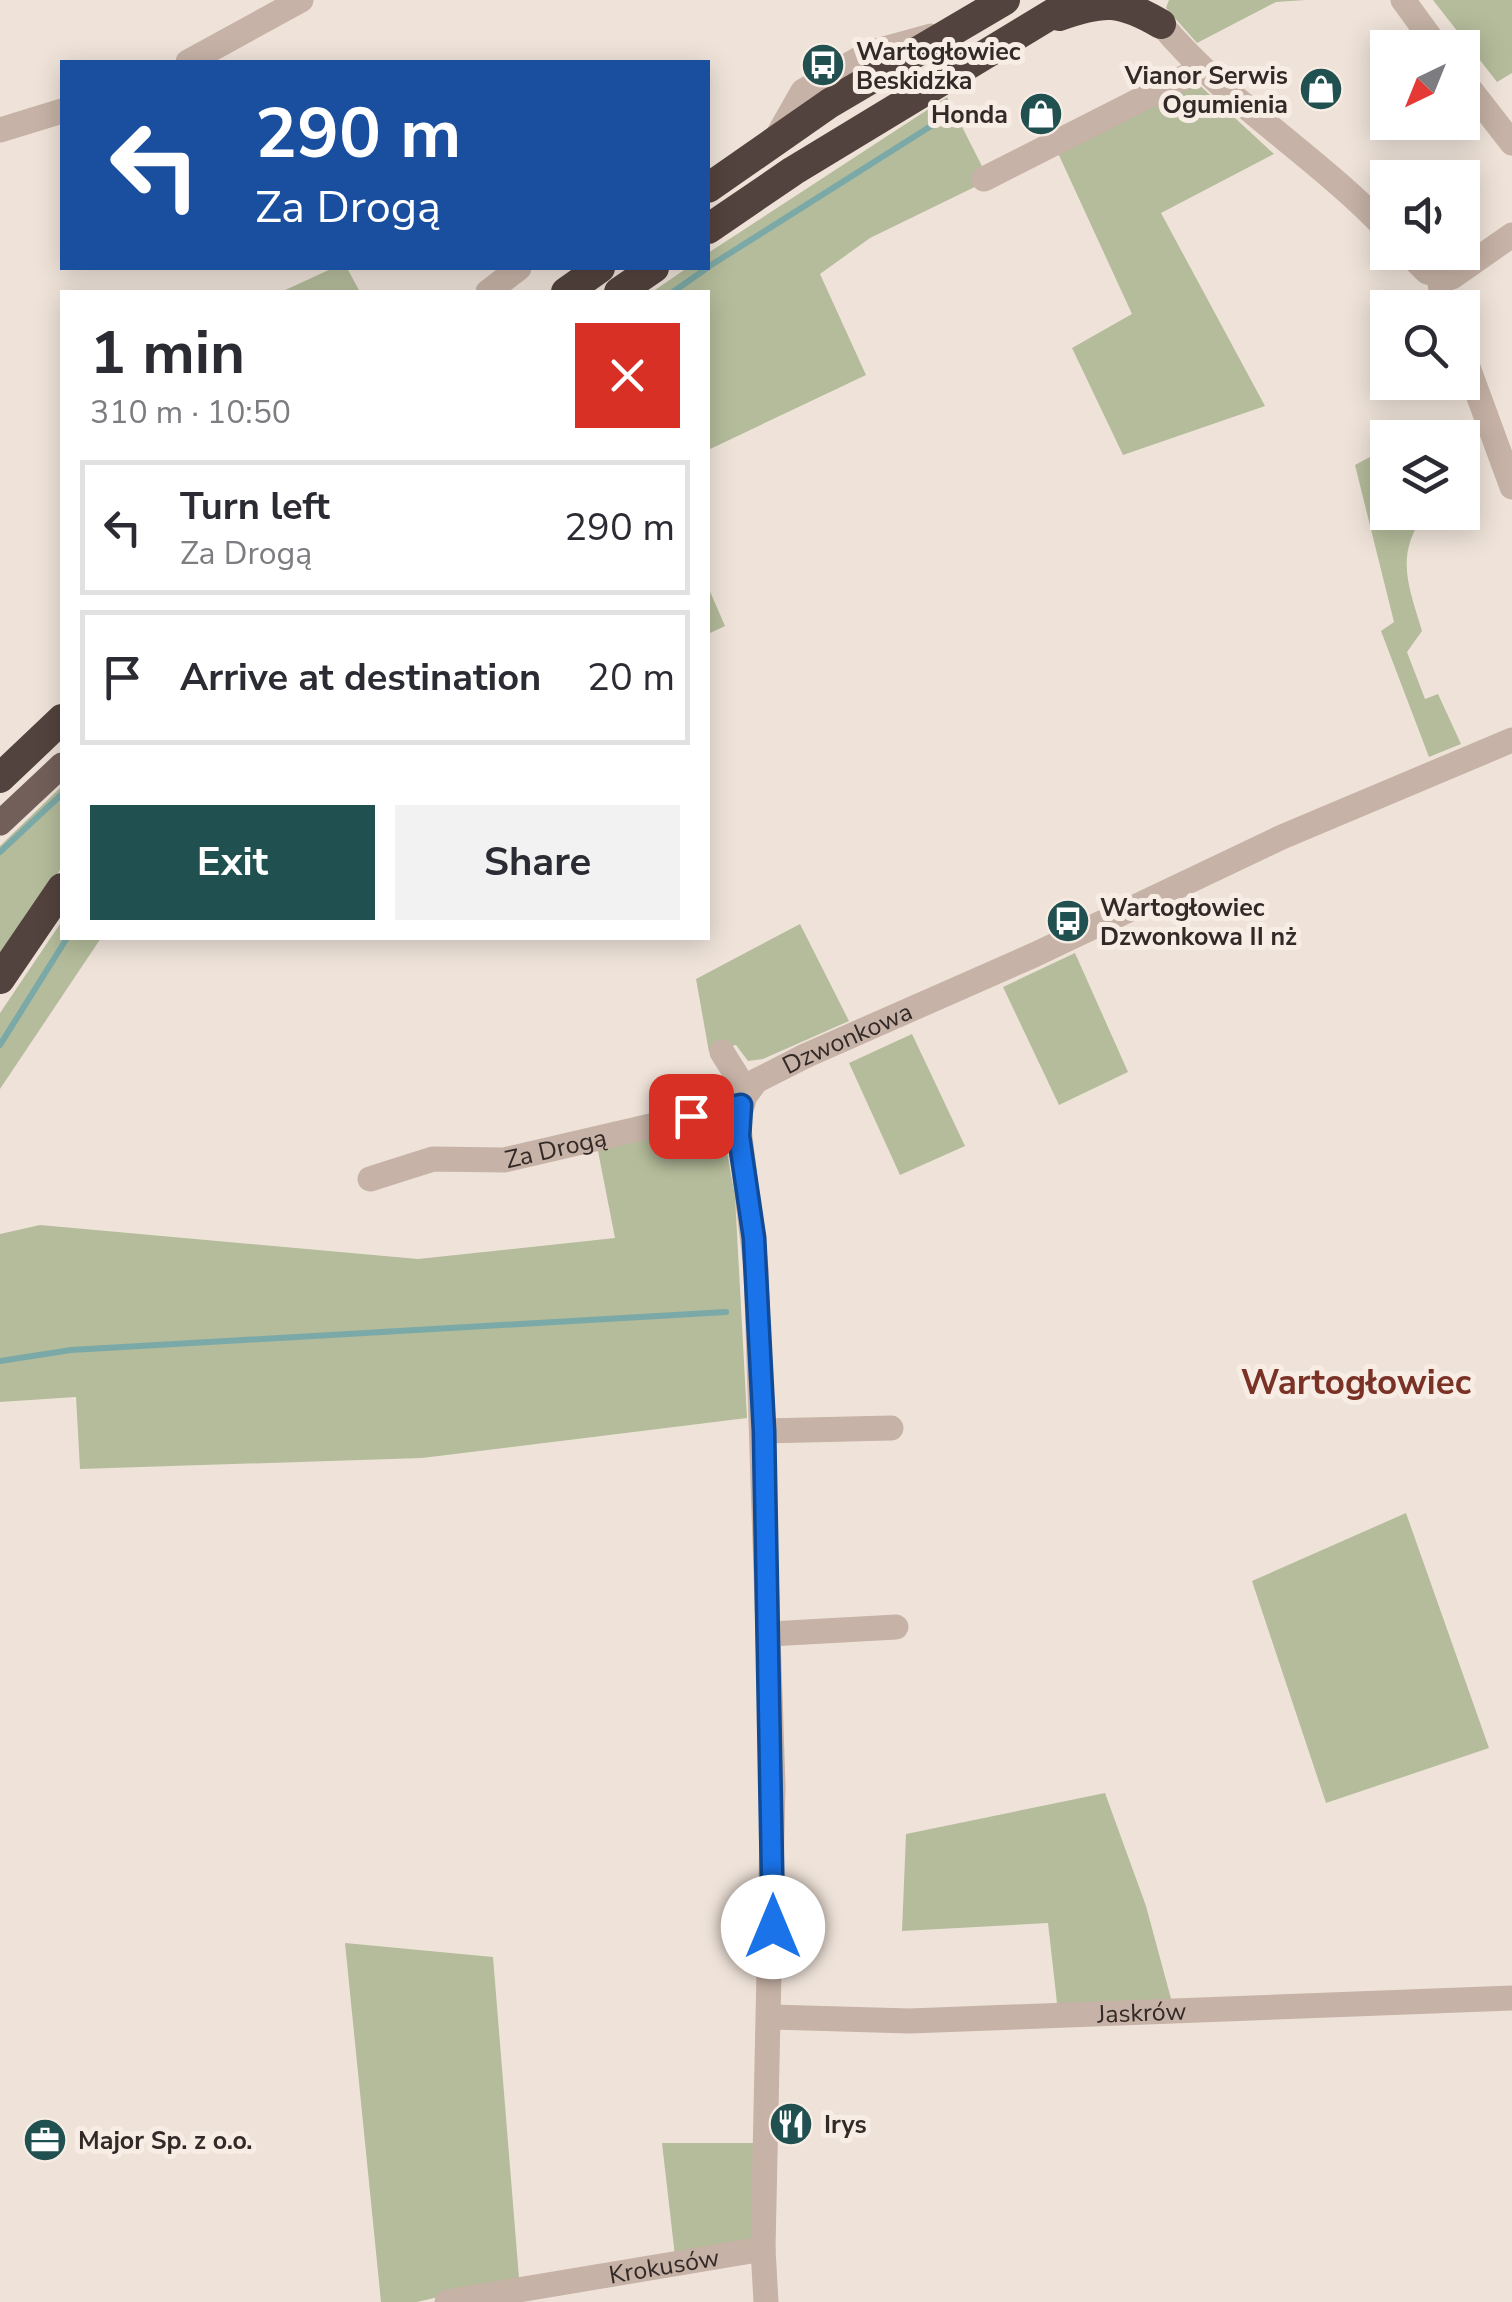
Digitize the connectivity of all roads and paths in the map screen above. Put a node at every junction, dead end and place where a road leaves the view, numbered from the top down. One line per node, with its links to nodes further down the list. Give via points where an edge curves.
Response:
1 (301, 0): 10 (street)
2 (979, 0): 9 (highway)
3 (1006, 0): 9 (highway)
4 (1075, 0): 7 (highway)
5 (1403, 0): 8 (street)
6 (1157, 12): 7 (highway, via 1099,1); 11 (street)
7 (1024, 30): 19 (highway)
8 (1425, 30)
9 (941, 34): 17 (highway)
10 (192, 60)
11 (1201, 69): 16 (street); 18 (street)
12 (1480, 102): 15 (street)
13 (60, 112): 14 (street)
14 (0, 130)
15 (1512, 143)
16 (984, 178)
17 (710, 187)
18 (1370, 214)
19 (710, 228)
20 (1512, 235): 25 (street, via 1462,273)
21 (516, 270): 26 (street)
22 (597, 270): 27 (highway)
23 (651, 270): 28 (highway)
24 (1431, 270): 25 (street)
25 (1439, 276): 29 (street)
26 (491, 290)
27 (569, 290)
28 (622, 290)
29 (1441, 290)
30 (1480, 400): 31 (street)
31 (1512, 487)
32 (60, 721): 35 (highway)
33 (1512, 740): 40 (street, Dzwonkowa, via 1251,850 921,1016 768,1073)
34 (60, 766): 36 (main road)
35 (0, 778)
36 (0, 824)
37 (60, 891): 38 (highway)
38 (0, 978)
39 (722, 1052): 40 (street)
40 (744, 1099): 41 (street, Za Drogą, via 504,1160 433,1159); 43 (street, via 739,1136 755,1253)
41 (370, 1178)
42 (890, 1428): 43 (street)
43 (764, 1431): 45 (street)
44 (896, 1627): 45 (street)
45 (770, 1634): 47 (street)
46 (1512, 1998): 47 (street, Jaskrów, via 910,2021)
47 (772, 2017): 48 (street)
48 (763, 2249): 49 (street, Krokusów); 50 (street)
49 (447, 2302)
50 (766, 2302)

